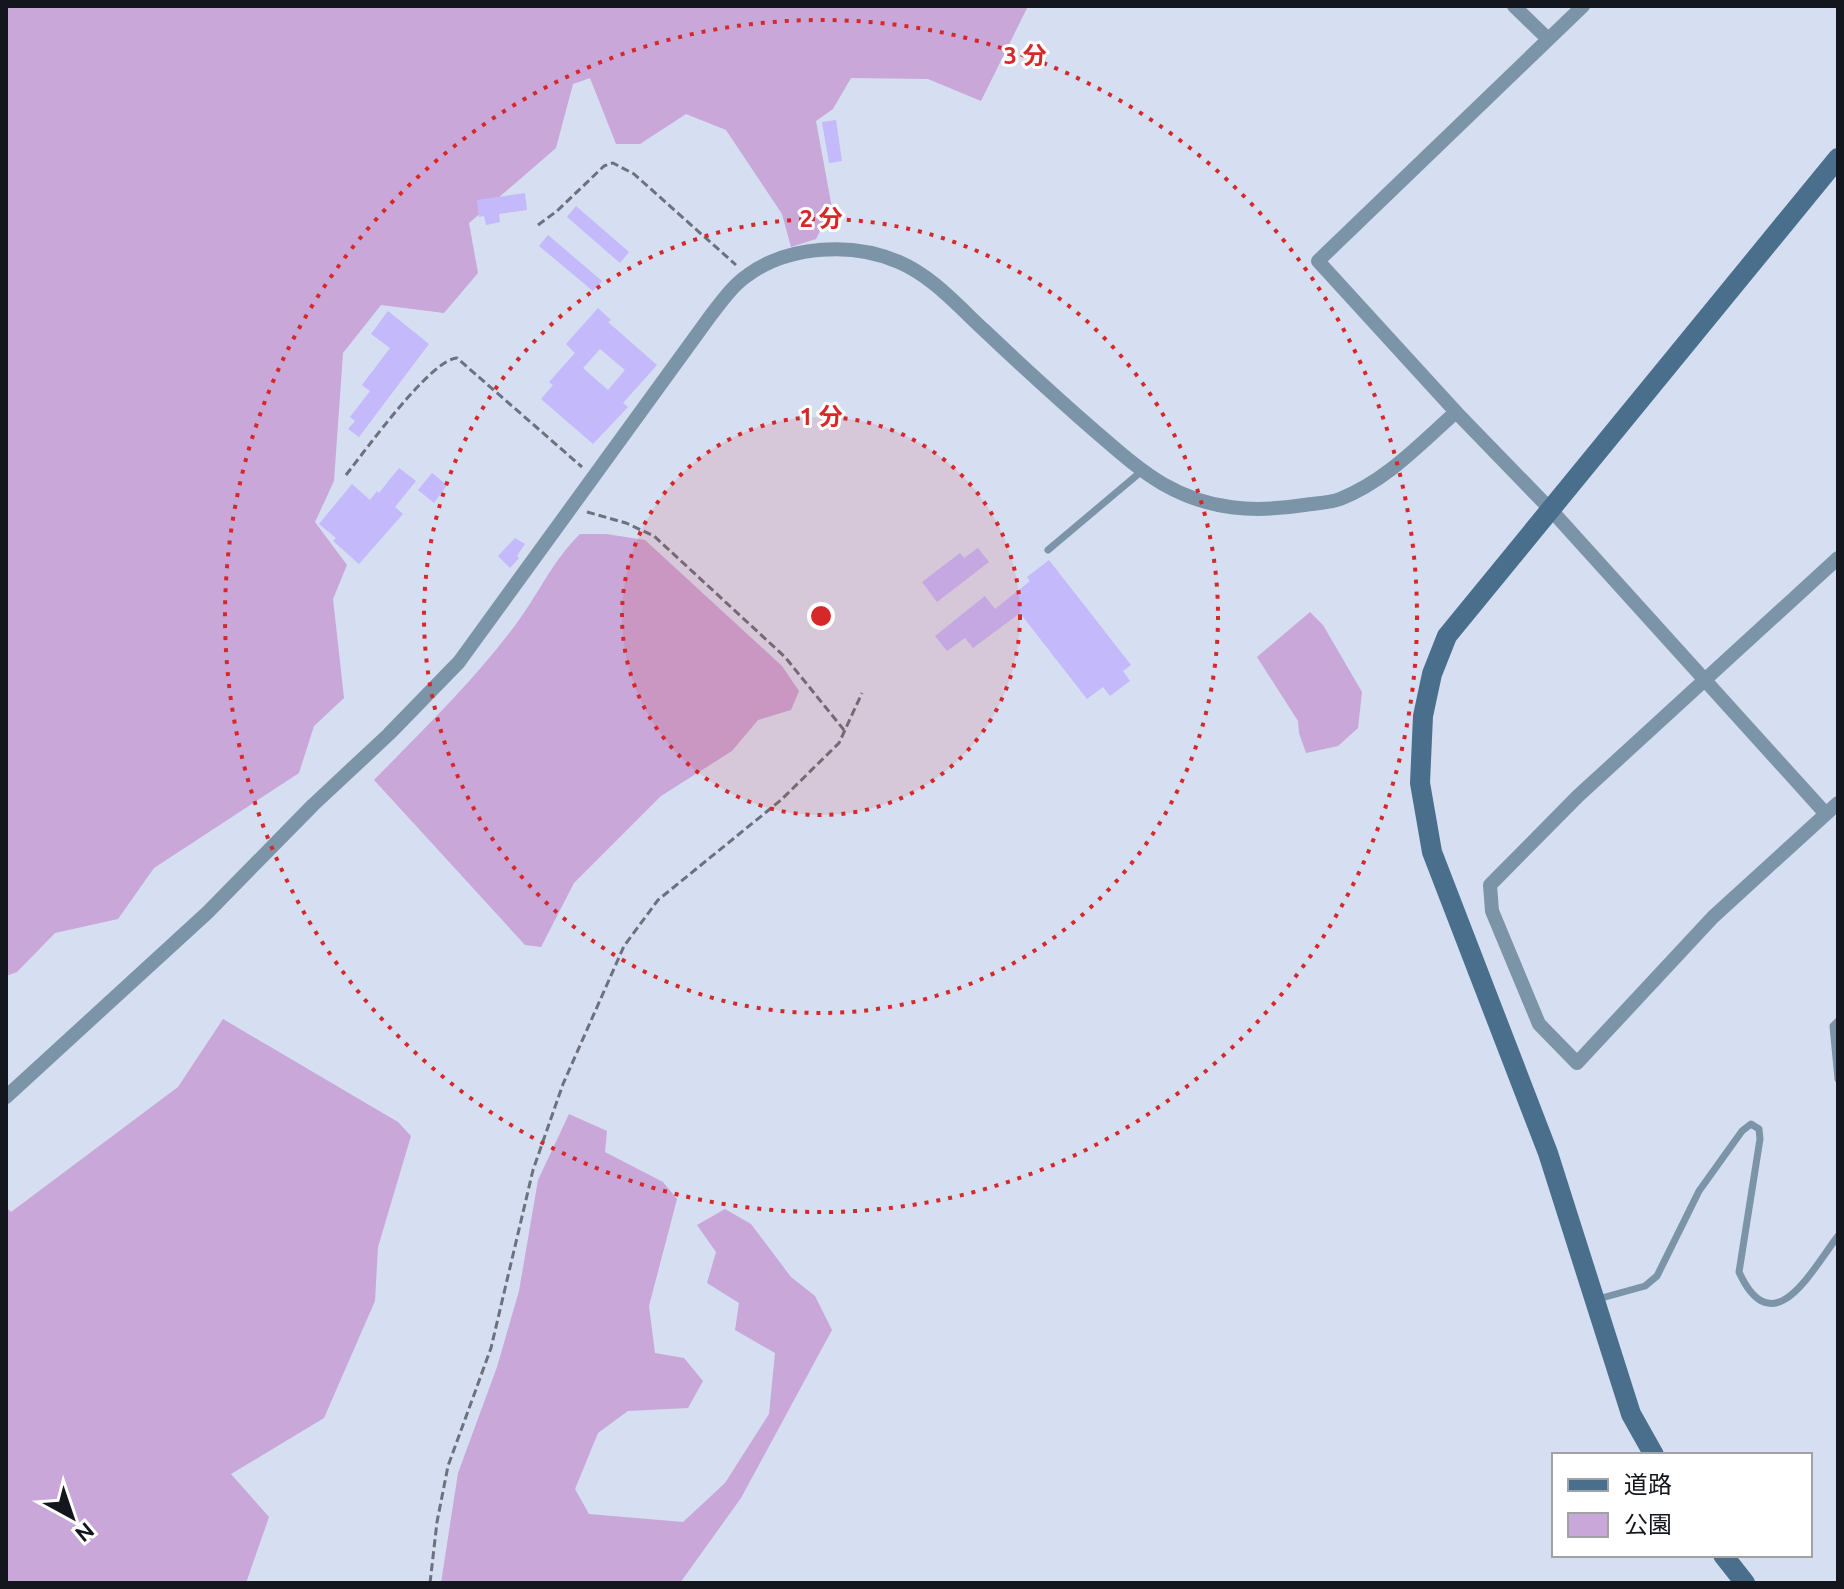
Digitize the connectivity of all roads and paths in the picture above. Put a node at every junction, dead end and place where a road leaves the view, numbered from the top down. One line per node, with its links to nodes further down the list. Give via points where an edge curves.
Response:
1 (1514, 6): 3 (street)
2 (1583, 6): 3 (street)
3 (1547, 38): 7 (street, via 1318,261)
4 (1838, 158): 12 (street)
5 (538, 225): 6 (path, via 604,166 622,165)
6 (747, 275): 8 (street, via 776,259 805,252 843,249 899,262 927,278); 10 (street, via 711,315)
7 (1456, 412): 8 (street, via 1395,467 1337,500 1272,510 1228,509 1198,500); 12 (street)
8 (1143, 470): 13 (lane)
9 (346, 475): 10 (path, via 429,373 457,358)
10 (594, 477): 11 (street)
11 (572, 508): 17 (path, via 654,536 785,657); 22 (street, via 459,662 426,697 208,912)
12 (1552, 511): 15 (street); 24 (street, via 1447,636 1423,716 1420,783 1432,852 1548,1153)
13 (1048, 550)
14 (1838, 558): 15 (street)
15 (1705, 680): 19 (street); 19 (street, via 1490,885 1492,911 1539,1024 1577,1063 1713,917)
16 (862, 693): 17 (path)
17 (844, 730): 27 (path, via 839,743 781,800 658,900 624,946 563,1084 533,1170 491,1348 448,1466)
18 (1838, 803): 19 (street)
19 (1826, 814)
20 (1838, 1021): 21 (lane, via 1833,1026)
21 (1838, 1079)
22 (6, 1097)
23 (1838, 1236): 24 (lane, via 1790,1299 1774,1305 1748,1292 1739,1272 1760,1139 1759,1129 1751,1124 1699,1191 1657,1276 1645,1286)
24 (1596, 1299): 25 (street, via 1631,1414)
25 (1653, 1453)
26 (1725, 1557): 28 (street)
27 (430, 1583)
28 (1745, 1583)

